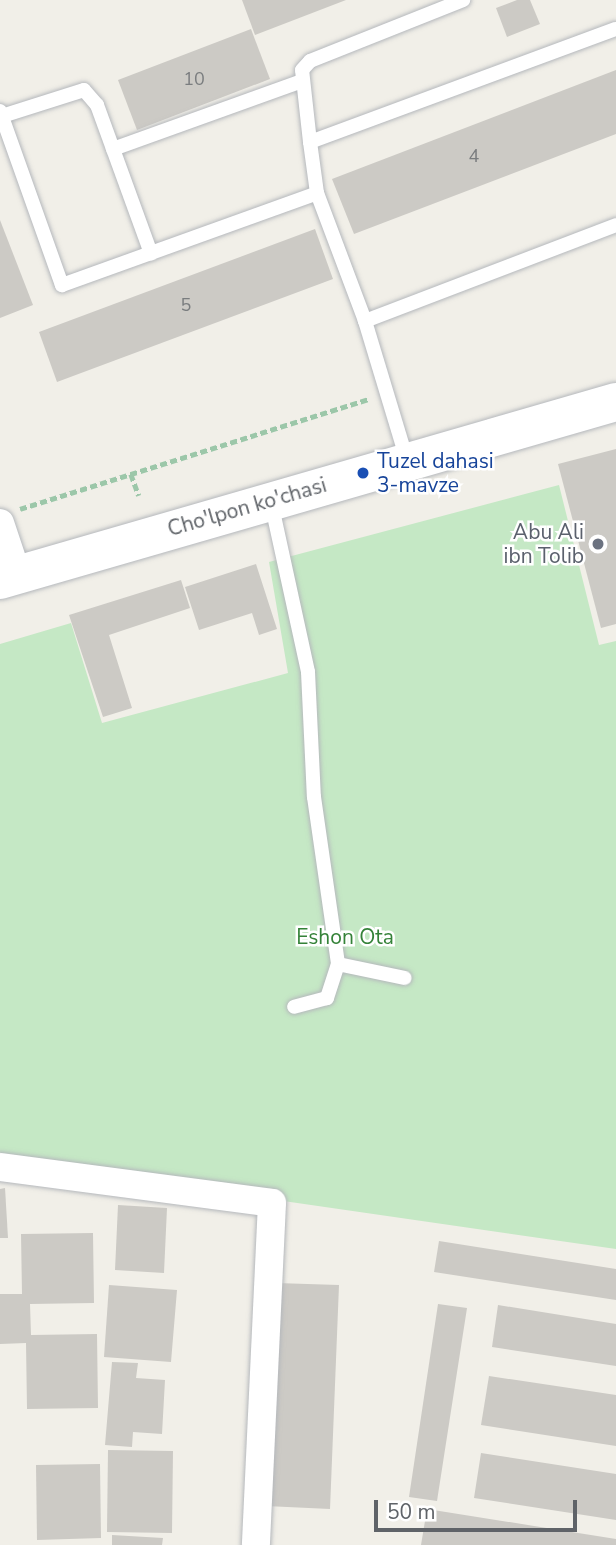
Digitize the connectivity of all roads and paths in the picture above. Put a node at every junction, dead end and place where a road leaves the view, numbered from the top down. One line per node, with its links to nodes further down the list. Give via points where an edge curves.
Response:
1 (463, 0): 3 (lane, via 310,61 302,70)
2 (616, 29): 5 (lane)
3 (302, 81): 5 (lane); 6 (lane)
4 (1, 113): 6 (lane, via 84,90 97,105); 9 (lane, via 62,285)
5 (310, 142): 7 (lane)
6 (113, 149): 9 (lane)
7 (317, 193): 9 (lane); 10 (lane)
8 (616, 225): 10 (lane)
9 (151, 253)
10 (365, 321): 11 (lane)
11 (387, 394): 13 (lane); 14 (path)
12 (616, 402): 13 (main road, Cho'lpon ko'chasi)
13 (407, 460): 16 (main road, Cho'lpon ko'chasi)
14 (131, 474): 15 (path); 17 (path)
15 (139, 496)
16 (270, 500): 19 (main road, Cho'lpon ko'chasi); 20 (lane, via 308,672 314,797)
17 (23, 508)
18 (0, 523): 19 (street)
19 (9, 577)
20 (338, 964): 21 (lane); 22 (lane, via 327,998)
21 (405, 978)
22 (294, 1007)
23 (0, 1167): 24 (street, via 272,1203)
24 (256, 1545)

